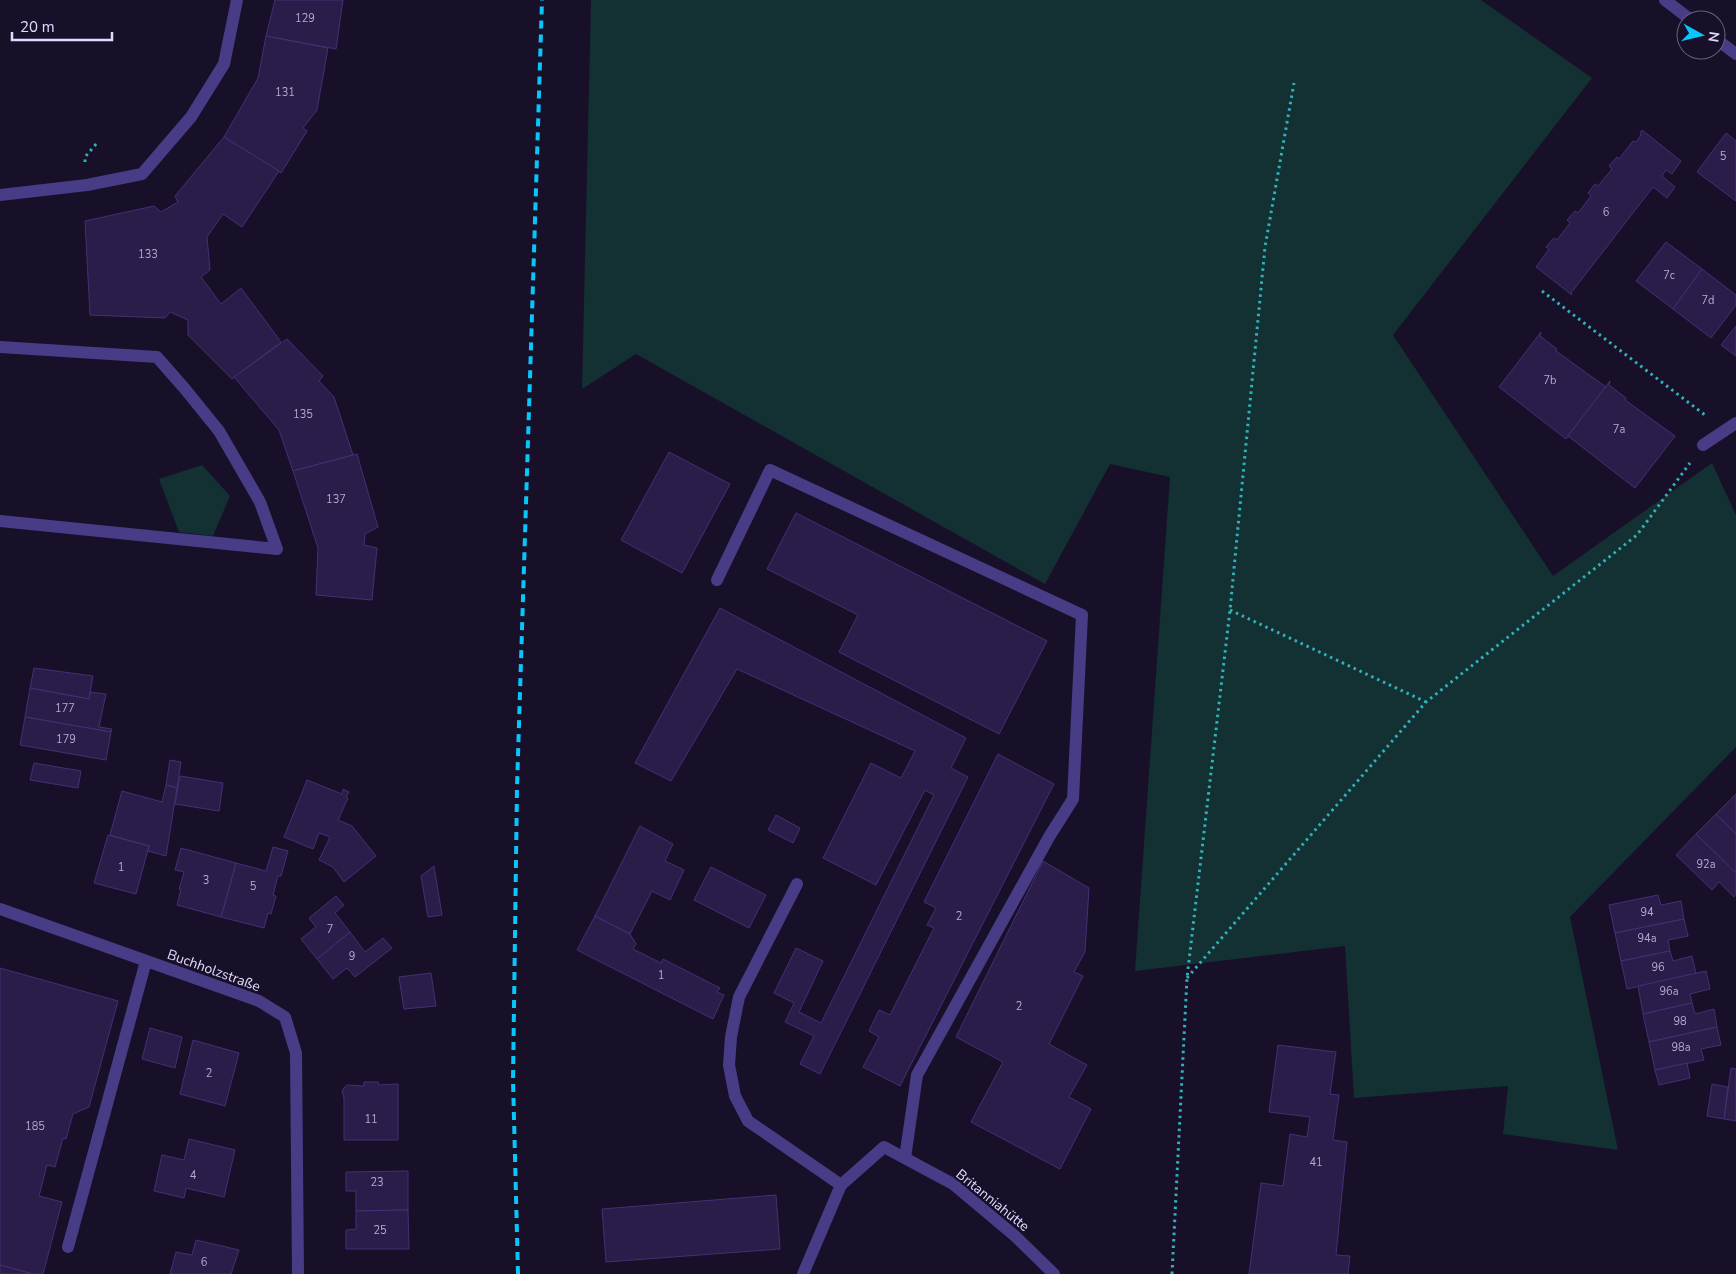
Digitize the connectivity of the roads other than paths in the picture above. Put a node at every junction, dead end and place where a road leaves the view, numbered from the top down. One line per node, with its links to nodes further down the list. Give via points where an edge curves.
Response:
1 (237, 0): 4 (street, via 224,64 191,117 142,174 87,185)
2 (1665, 0): 3 (street)
3 (1678, 10)
4 (0, 195)
5 (0, 347): 8 (street, via 157,357 218,431 260,502 278,549)
6 (1736, 423): 7 (street)
7 (1703, 445)
8 (0, 521)
9 (717, 580): 13 (street, via 770,470 1082,615 1072,799 917,1075)
10 (797, 884): 14 (street, via 739,997 729,1065 735,1096 748,1121)
11 (0, 909): 12 (street, Buchholzstraße)
12 (146, 961): 15 (street); 16 (street, Buchholzstraße, via 259,1001 285,1017 296,1053)
13 (905, 1158): 14 (street, Britanniahütte, via 884,1147); 18 (street, Britanniahütte, via 953,1184)
14 (841, 1185): 17 (street, Britanniahütte)
15 (68, 1247)
16 (298, 1274)
17 (803, 1274)
18 (1054, 1274)

